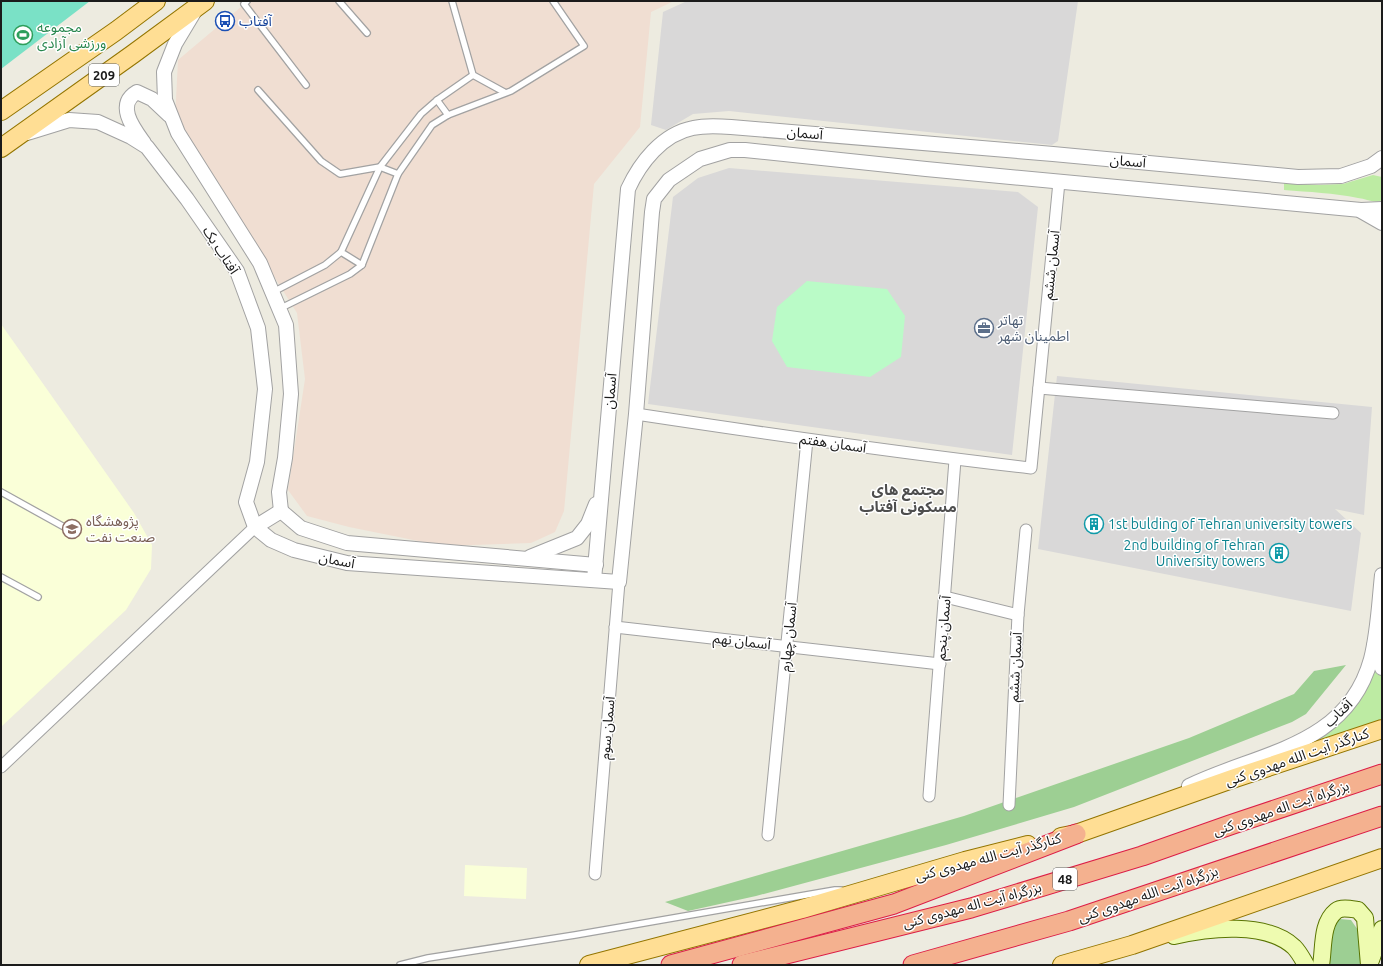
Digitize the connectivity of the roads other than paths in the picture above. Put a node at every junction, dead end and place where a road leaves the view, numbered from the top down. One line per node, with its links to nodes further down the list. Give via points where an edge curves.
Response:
1 (156, 1): 13 (main road, 209)
2 (247, 1): 9 (lane, via 244,4)
3 (339, 1): 7 (lane)
4 (452, 1): 8 (lane)
5 (553, 1): 11 (lane, via 584,46)
6 (201, 4): 15 (street, آفتاب یک, via 175,44 164,72 165,100); 16 (main road, 209)
7 (366, 33)
8 (473, 75): 11 (lane); 12 (lane)
9 (306, 85)
10 (258, 90): 20 (lane, via 321,161 340,174)
11 (504, 92): 14 (lane)
12 (437, 100): 14 (lane); 20 (lane, via 421,114)
13 (1, 111)
14 (448, 115): 21 (lane, via 432,125)
15 (172, 119): 17 (street, via 152,99 137,92 131,95 126,103 128,116); 28 (street, آفتاب یک, via 178,133 260,263)
16 (17, 136): 17 (street, آفتاب یک, via 69,120 98,122); 18 (main road, 209)
17 (147, 147): 39 (street, آفتاب یک, via 187,199 236,271 258,328 265,389 257,462 246,502)
18 (1, 148)
19 (1378, 164): 36 (street, آسمان, via 1341,176 1298,177 731,127 693,128 675,134 645,160 628,189)
20 (380, 167): 21 (lane); 26 (lane)
21 (398, 174): 27 (lane)
22 (1059, 182): 24 (street, آسمان); 30 (street, آسمان ششم); 32 (street, آسمان, via 745,150 730,150 700,159 669,180 654,199)
23 (1382, 209): 24 (street, آسمان)
24 (1360, 210): 25 (street)
25 (1382, 223)
26 (342, 252): 27 (lane); 28 (lane, via 325,265)
27 (362, 265): 29 (lane, via 350,274)
28 (272, 293): 29 (street, آفتاب یک)
29 (279, 309): 38 (street, آفتاب یک, via 286,325 291,394 279,492)
30 (1039, 388): 31 (street); 35 (street, آسمان ششم)
31 (1333, 413)
32 (636, 414): 33 (street, آسمان هفتم); 47 (street, آسمان)
33 (807, 440): 34 (street, آسمان هفتم); 52 (street, آسمان چهارم)
34 (955, 460): 35 (street, آسمان هفتم); 49 (street, آسمان پنجم)
35 (1031, 468)
36 (602, 488): 42 (street, via 588,524 577,538); 43 (street, آسمان)
37 (1, 492): 41 (lane)
38 (281, 511): 39 (street); 42 (street, آسمان, via 301,528 347,543)
39 (255, 526): 46 (street, آسمان, via 271,540 294,550 347,563); 57 (street)
40 (1026, 530): 50 (street, آسمان ششم)
41 (75, 533)
42 (526, 559): 43 (street, آسمان)
43 (596, 565): 46 (street, آسمان)
44 (1382, 575): 53 (street, آفتاب)
45 (1, 577): 48 (lane)
46 (594, 580): 47 (street, آسمان)
47 (619, 582): 51 (street, آسمان سوم)
48 (38, 597)
49 (945, 597): 50 (street); 54 (street, آسمان پنجم)
50 (1018, 615): 61 (street, آسمان ششم)
51 (615, 627): 52 (street, آسمان نهم); 66 (street, آسمان سوم)
52 (787, 646): 54 (street, آسمان نهم); 64 (street, آسمان چهارم)
53 (1374, 646): 55 (street); 60 (street, آفتاب, via 1367,670 1354,697 1338,717 1326,726 1292,745 1200,781)
54 (940, 664): 59 (street, آسمان پنجم)
55 (1382, 668)
56 (1382, 729): 60 (main road, کنارگذر آیت الله مهدوی کنی)
57 (1, 767)
58 (1382, 774): 73 (highway, بزرگراه آیت اله مهدوی کنی / 48, via 1142,856 971,908)
59 (929, 796)
60 (1164, 802): 63 (main road, کنارگذر آیت الله مهدوی کنی)
61 (1009, 805)
62 (1382, 816): 74 (highway, بزرگراه آیت الله مهدوی کنی, via 1069,921)
63 (1076, 834): 67 (main road, کنارگذر آیت الله مهدوی کنی, via 965,861); 72 (highway, via 894,904)
64 (768, 835)
65 (1382, 858): 69 (main road)
66 (595, 874)
67 (860, 892): 70 (lane, via 835,890 428,958); 71 (main road, کنارگذر آیت الله مهدوی کنی)
68 (1382, 929): 78 (main road)
69 (1132, 945): 75 (main road); 76 (main road, via 1184,934 1243,928 1288,942 1300,954)
70 (400, 965)
71 (589, 965)
72 (671, 965)
73 (742, 965)
74 (912, 965)
75 (1062, 965)
76 (1306, 965)
77 (1321, 965): 78 (main road, via 1327,923 1336,910 1346,908 1358,910 1364,918)
78 (1369, 965)

